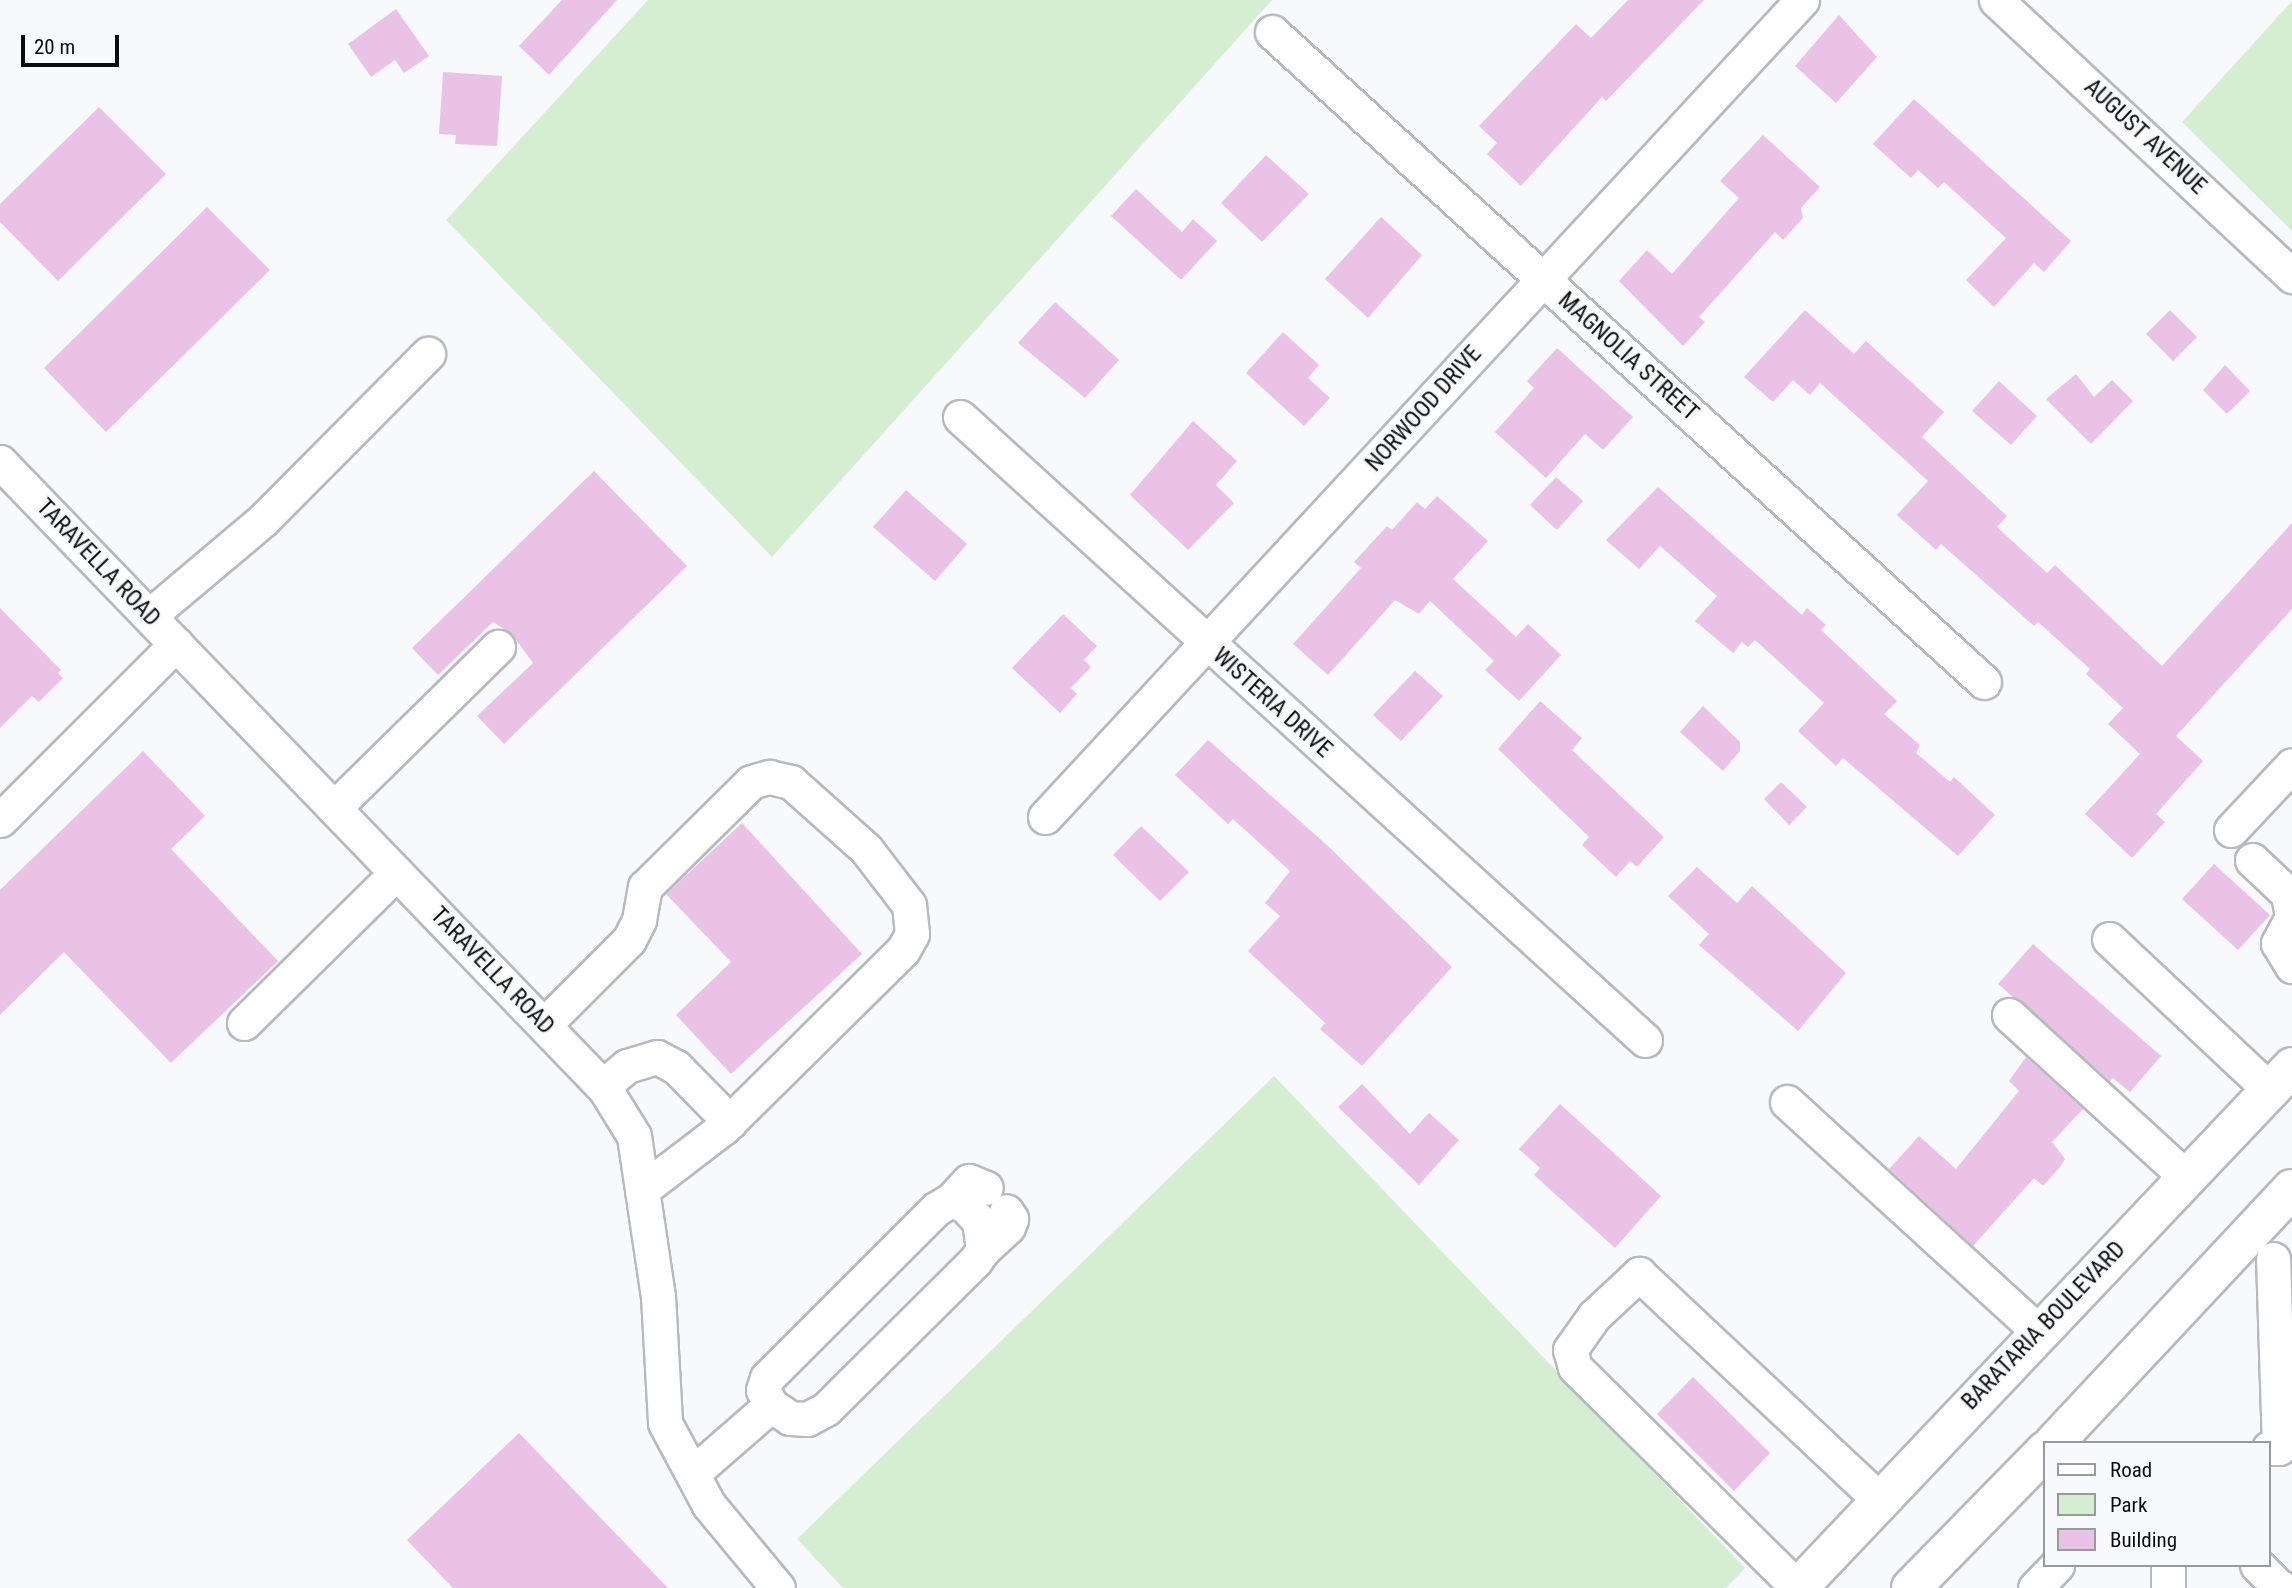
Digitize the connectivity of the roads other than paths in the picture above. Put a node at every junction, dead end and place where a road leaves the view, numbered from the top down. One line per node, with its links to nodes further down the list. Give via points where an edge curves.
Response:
1 (1802, 0): 5 (street, NORWOOD DRIVE)
2 (1996, 0): 4 (street, AUGUST AVENUE)
3 (1272, 32): 5 (street, MAGNOLIA STREET)
4 (2292, 276)
5 (1543, 279): 11 (street, NORWOOD DRIVE); 13 (street, MAGNOLIA STREET)
6 (428, 354): 9 (street, via 264,519)
7 (960, 418): 11 (street, WISTERIA DRIVE)
8 (0, 462): 9 (street, TARAVELLA ROAD)
9 (149, 616): 10 (street, TARAVELLA ROAD)
10 (176, 644): 15 (street, TARAVELLA ROAD); 17 (street)
11 (1208, 645): 16 (street, NORWOOD DRIVE); 26 (street, WISTERIA DRIVE)
12 (498, 647): 15 (street)
13 (1984, 682)
14 (2292, 765): 18 (street)
15 (334, 808): 20 (street, TARAVELLA ROAD)
16 (1045, 817)
17 (0, 820)
18 (2231, 830)
19 (2252, 860): 22 (street, via 2288,894 2292,917 2278,943)
20 (397, 873): 24 (street); 25 (street, TARAVELLA ROAD)
21 (2109, 939): 27 (street)
22 (2292, 966)
23 (2009, 1015): 31 (street)
24 (244, 1023)
25 (544, 1025): 28 (street, TARAVELLA ROAD); 30 (street, via 629,940 639,920 645,887 670,860 751,782 769,777 791,782 866,849 909,905 912,934 903,950)
26 (1645, 1040)
27 (2281, 1079): 31 (main road, BARATARIA BOULEVARD)
28 (603, 1086): 30 (street, via 627,1066 657,1057 676,1067); 33 (street, TARAVELLA ROAD, via 634,1136)
29 (1787, 1102): 37 (street)
30 (730, 1122): 33 (street)
31 (2188, 1179): 37 (main road, BARATARIA BOULEVARD)
32 (2292, 1189): 36 (main road)
33 (642, 1190): 42 (street, TARAVELLA ROAD, via 658,1296 665,1423)
34 (951, 1200): 35 (street, via 965,1206 979,1221); 35 (street, via 969,1181 996,1200 1011,1219); 38 (street, via 936,1209 780,1363 763,1390)
35 (983, 1250): 38 (street, via 825,1409 807,1419 790,1418)
36 (2271, 1251): 39 (main road); 41 (street)
37 (2038, 1331): 43 (main road, BARATARIA BOULEVARD)
38 (771, 1405): 42 (street)
39 (2056, 1441)
40 (2044, 1452): 49 (main road)
41 (2280, 1452)
42 (693, 1473): 47 (street, TARAVELLA ROAD, via 709,1506)
43 (1880, 1500): 48 (main road, BARATARIA BOULEVARD); 48 (street, via 1639,1274 1594,1316 1570,1350 1575,1367)
44 (2055, 1567): 50 (street)
45 (2168, 1567): 51 (street)
46 (2259, 1567): 52 (street)
47 (778, 1588)
48 (1798, 1588)
49 (1911, 1588)
50 (2035, 1588)
51 (2168, 1588)
52 (2281, 1588)

